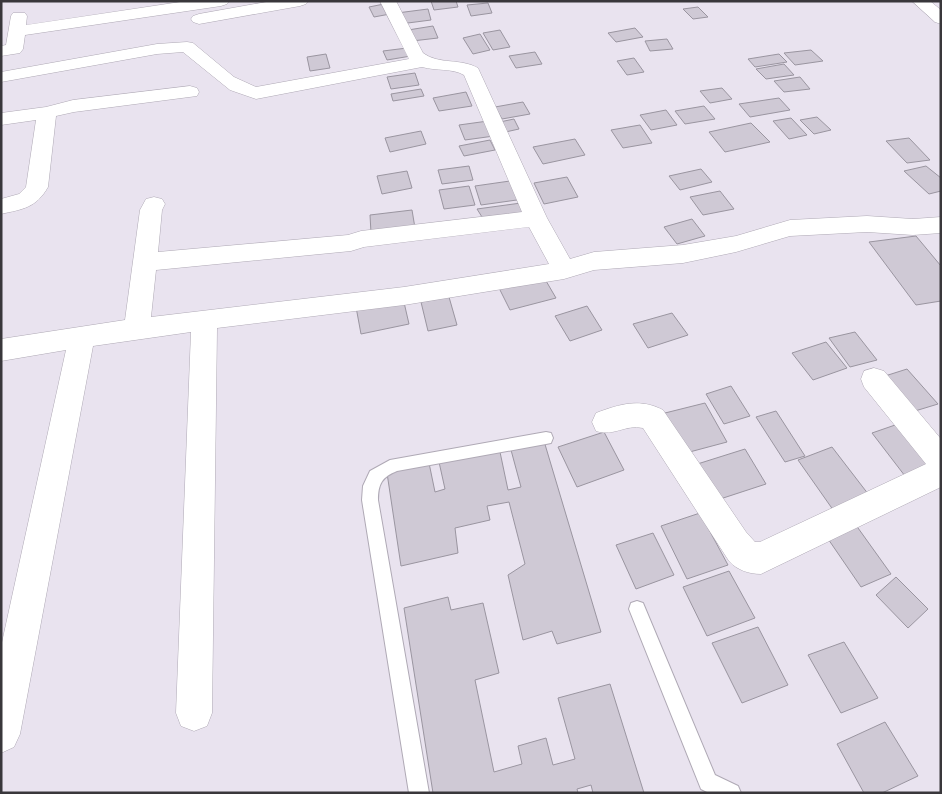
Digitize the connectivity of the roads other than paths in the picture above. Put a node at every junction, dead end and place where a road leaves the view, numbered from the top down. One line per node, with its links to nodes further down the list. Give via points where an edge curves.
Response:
1 (221, 1): 8 (street, via 18,23)
2 (300, 1): 6 (street)
3 (388, 1): 9 (street)
4 (920, 1): 5 (street)
5 (941, 19)
6 (175, 24)
7 (33, 46): 8 (street)
8 (8, 50)
9 (422, 62): 10 (street, via 256,93 231,84 188,47); 16 (street, via 435,66 457,65 472,72)
10 (1, 77)
11 (190, 92): 12 (street, via 74,106)
12 (47, 113): 13 (street); 15 (street, via 34,194 22,202)
13 (1, 119)
14 (154, 204): 19 (street)
15 (1, 207)
16 (536, 218): 19 (street, via 361,239 351,243); 20 (street)
17 (931, 226): 18 (street); 20 (street, via 867,224 790,228 736,244 683,254 594,261)
18 (941, 248)
19 (146, 262): 22 (street)
20 (564, 270): 21 (street, via 404,296)
21 (204, 320): 22 (street); 31 (street)
22 (137, 329): 23 (street)
23 (82, 337): 24 (street); 32 (street)
24 (1, 350)
25 (874, 379): 28 (street)
26 (606, 422): 29 (street, via 635,414 646,414 653,419 735,543 744,555 752,559 761,558)
27 (546, 438): 33 (lane, via 397,464 382,469 371,484 370,500 388,616)
28 (941, 461)
29 (941, 472)
30 (637, 609): 34 (lane, via 708,782)
31 (194, 713)
32 (1, 734)
33 (419, 793)
34 (731, 793)

